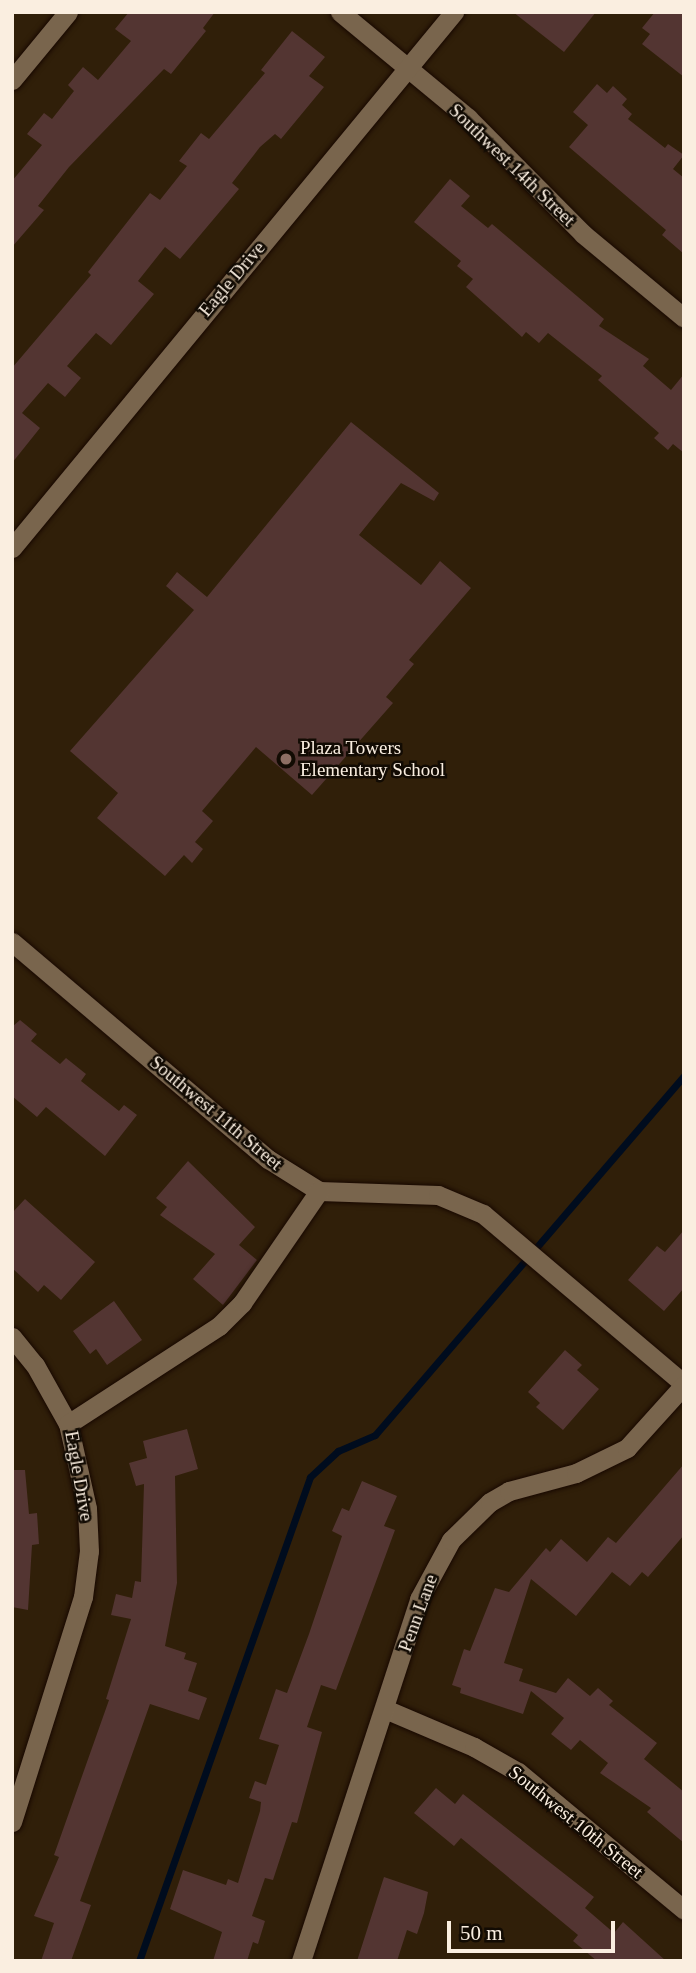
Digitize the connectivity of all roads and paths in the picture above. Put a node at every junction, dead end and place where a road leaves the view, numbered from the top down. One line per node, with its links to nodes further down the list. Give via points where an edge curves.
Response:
1 (68, 12): 5 (street)
2 (340, 12): 4 (street, Southwest 14th Street)
3 (454, 12): 4 (street, Eagle Drive)
4 (407, 68): 6 (street, Southwest 14th Street, via 499,147 583,234); 7 (street, Eagle Drive)
5 (12, 80)
6 (684, 318)
7 (12, 548)
8 (12, 942): 9 (street, Southwest 11th Street, via 268,1159)
9 (318, 1191): 11 (street, via 438,1195 483,1214); 12 (street, Eagle Drive, via 242,1303 219,1326)
10 (12, 1337): 12 (street, via 41,1375)
11 (684, 1385): 13 (street, Penn Lane, via 649,1426 609,1460 509,1491 472,1517 428,1577)
12 (68, 1424): 14 (street, Eagle Drive, via 87,1508 89,1551 83,1597)
13 (386, 1709): 15 (street, Southwest 10th Street, via 474,1747 518,1772); 16 (street, Penn Lane)
14 (12, 1822)
15 (684, 1910)
16 (300, 1961)

